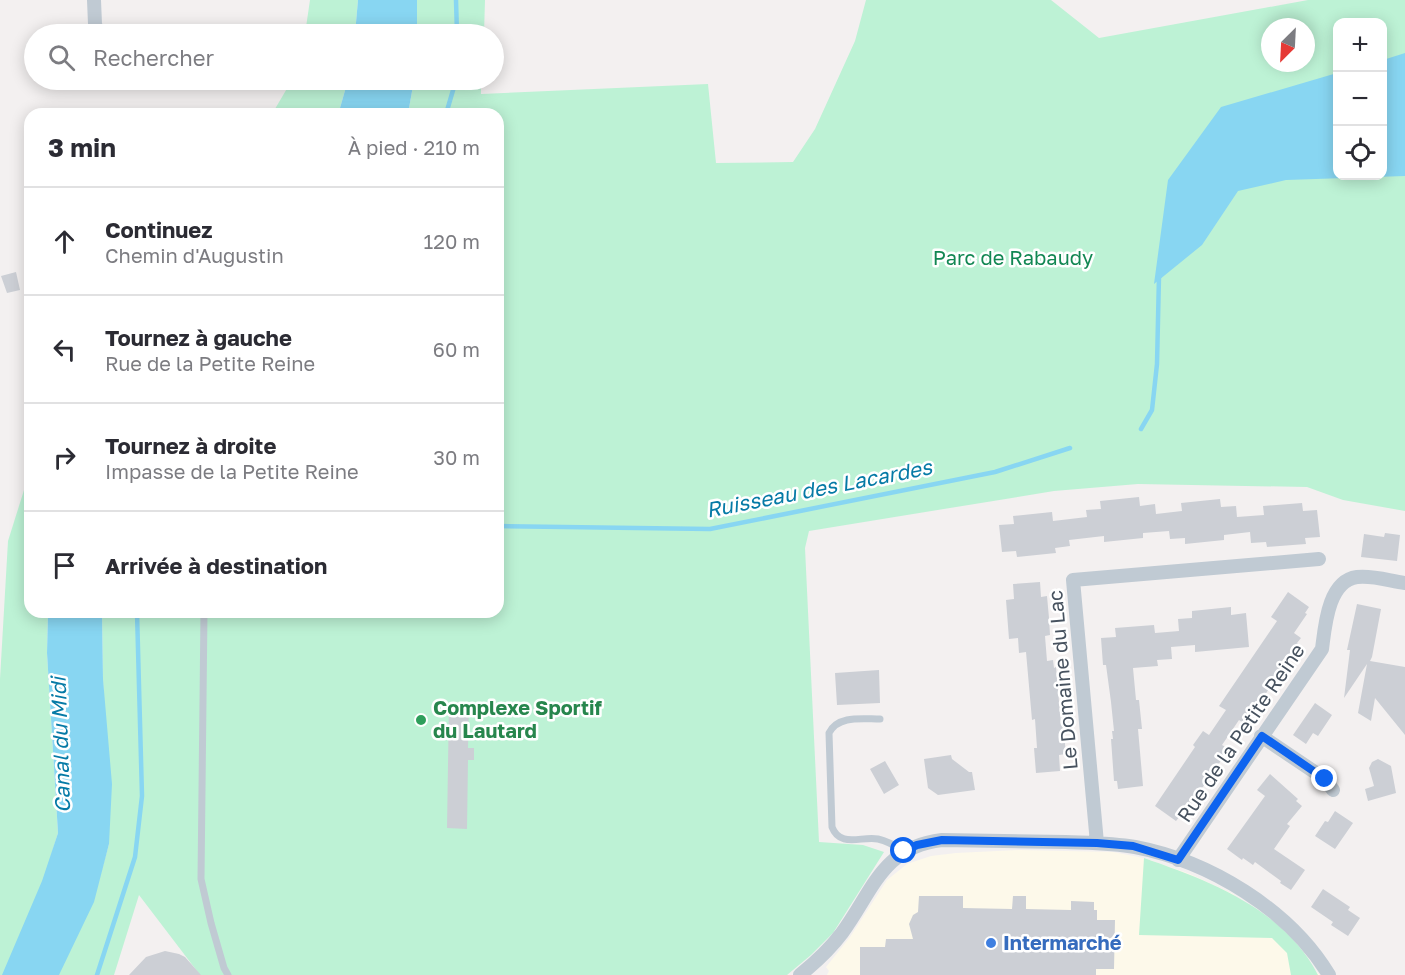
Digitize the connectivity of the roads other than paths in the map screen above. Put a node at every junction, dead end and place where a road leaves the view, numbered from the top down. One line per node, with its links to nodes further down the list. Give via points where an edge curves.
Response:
1 (94, 0): 2 (street)
2 (95, 24)
3 (1319, 559): 9 (street, Le Domaine du Lac, via 1073,580)
4 (1405, 583): 7 (street, Rue de la Petite Reine, via 1371,577 1348,580 1335,594 1322,650)
5 (204, 618): 12 (lane, via 201,879)
6 (880, 719): 10 (lane, via 842,720 829,733 832,827 843,840 875,839)
7 (1262, 736): 8 (street, via 1325,779); 11 (street, Rue de la Petite Reine)
8 (1334, 790)
9 (1097, 843): 10 (street, via 942,840); 11 (street, via 1133,846)
10 (904, 851): 13 (street, via 882,872 831,947)
11 (1178, 860): 14 (street, via 1229,882 1273,912 1308,945)
12 (228, 975)
13 (800, 975)
14 (1329, 975)

